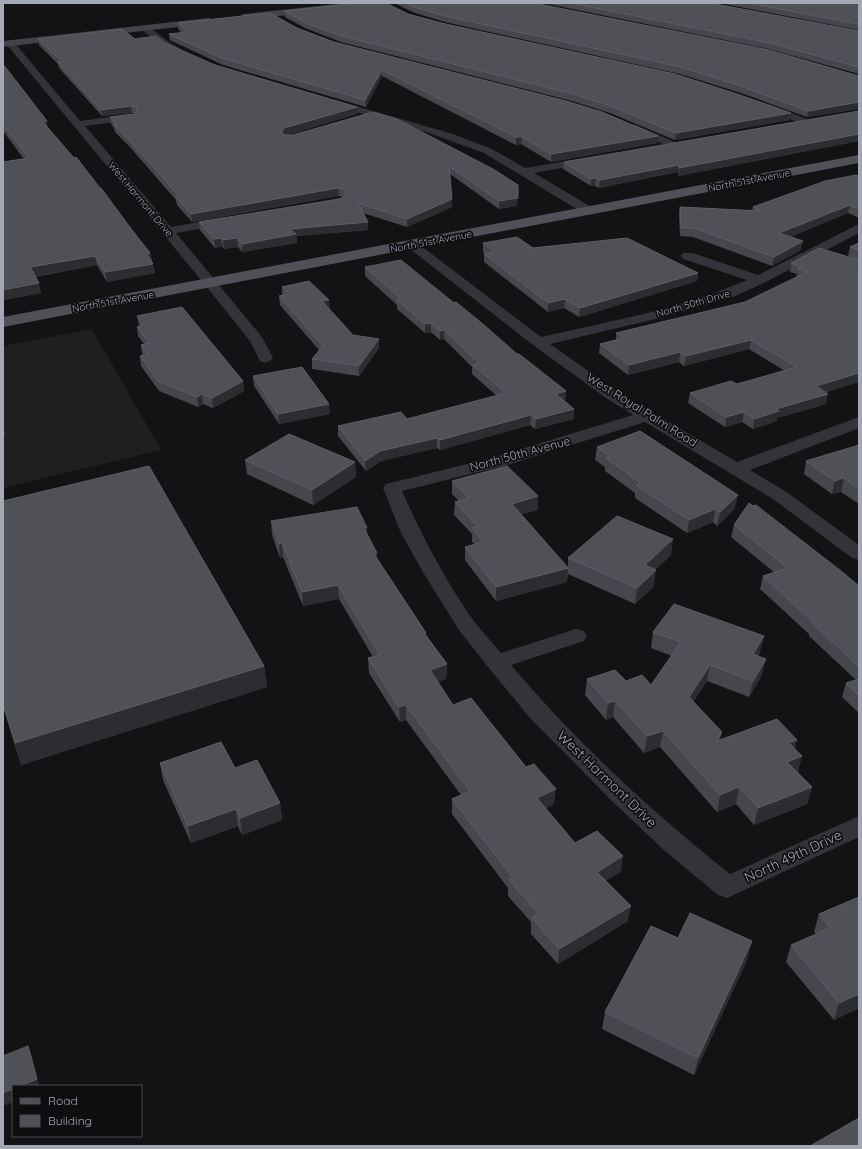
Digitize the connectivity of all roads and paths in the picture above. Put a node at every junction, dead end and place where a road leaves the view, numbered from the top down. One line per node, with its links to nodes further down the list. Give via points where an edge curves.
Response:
1 (370, 3): 2 (street)
2 (269, 14): 3 (street); 5 (street)
3 (230, 18)
4 (215, 20): 6 (street)
5 (280, 20)
6 (145, 28): 7 (street); 8 (street, via 169,46)
7 (6, 44): 14 (street, West Harmont Drive)
8 (185, 54)
9 (320, 99): 11 (street)
10 (755, 102): 16 (street, via 809,122)
11 (372, 114): 13 (street); 20 (street, via 470,143)
12 (132, 117): 14 (street)
13 (357, 118)
14 (78, 124): 24 (street, West Harmont Drive)
15 (628, 125): 17 (street, via 677,145)
16 (782, 126)
17 (658, 148)
18 (598, 159): 20 (street)
19 (859, 159): 21 (main road, North 51st Avenue)
20 (523, 172): 21 (street)
21 (589, 211): 25 (main road, North 51st Avenue)
22 (238, 219): 24 (street)
23 (859, 228): 26 (street, North 50th Drive)
24 (168, 231): 30 (street, West Harmont Drive)
25 (411, 245): 30 (main road, North 51st Avenue); 32 (street, West Royal Palm Road)
26 (814, 250): 27 (street); 29 (street, North 50th Drive)
27 (829, 255)
28 (688, 256): 29 (street)
29 (759, 280): 32 (street, North 50th Drive, via 710,300)
30 (211, 283): 31 (main road, North 51st Avenue); 33 (street, West Harmont Drive, via 257,340)
31 (3, 322)
32 (538, 342): 34 (street, West Royal Palm Road, via 612,395)
33 (265, 358)
34 (647, 416): 36 (street, West Royal Palm Road); 37 (street, North 50th Avenue, via 501,461)
35 (859, 422): 36 (street)
36 (736, 469): 38 (street, West Royal Palm Road, via 779,495)
37 (392, 488): 40 (street, West Harmont Drive, via 411,533 434,574 466,625)
38 (859, 554)
39 (576, 636): 40 (street)
40 (496, 662): 42 (street, West Harmont Drive, via 538,712 622,796 674,844)
41 (859, 826): 42 (street, North 49th Drive)
42 (727, 887)

